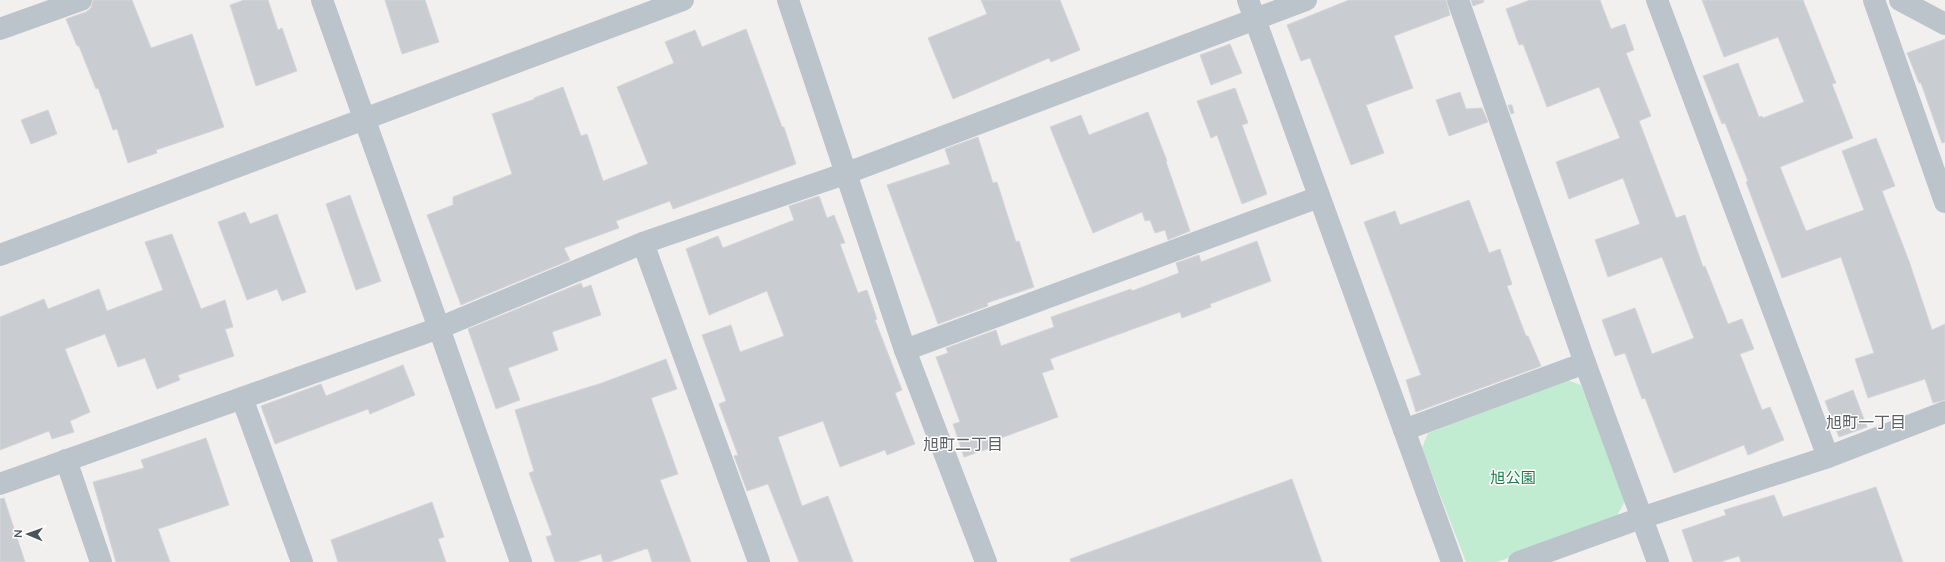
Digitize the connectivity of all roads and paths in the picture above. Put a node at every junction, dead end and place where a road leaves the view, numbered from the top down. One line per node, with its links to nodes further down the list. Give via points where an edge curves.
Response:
1 (81, 0): 12 (street)
2 (322, 0): 13 (street)
3 (683, 0): 13 (street)
4 (788, 0): 14 (street)
5 (1306, 0): 10 (street)
6 (1458, 0): 21 (street)
7 (1657, 0): 25 (street)
8 (1874, 0): 16 (street)
9 (1900, 0): 11 (street)
10 (1251, 10): 14 (street); 15 (street)
11 (1945, 24)
12 (0, 29)
13 (365, 120): 18 (street); 19 (street)
14 (847, 173): 17 (street); 20 (street)
15 (1319, 197): 20 (street); 24 (street)
16 (1945, 202)
17 (643, 243): 19 (street); 32 (street)
18 (0, 255)
19 (439, 328): 22 (street); 31 (street)
20 (905, 350): 33 (street)
21 (1584, 363): 24 (street); 28 (street)
22 (242, 398): 26 (street); 30 (street)
23 (1945, 412): 25 (street)
24 (1404, 430): 34 (street)
25 (1828, 457): 28 (street)
26 (66, 460): 27 (street); 29 (street)
27 (0, 484)
28 (1641, 518): 35 (street); 36 (street)
29 (100, 562)
30 (302, 562)
31 (521, 562)
32 (759, 562)
33 (986, 562)
34 (1452, 562)
35 (1519, 562)
36 (1658, 562)

